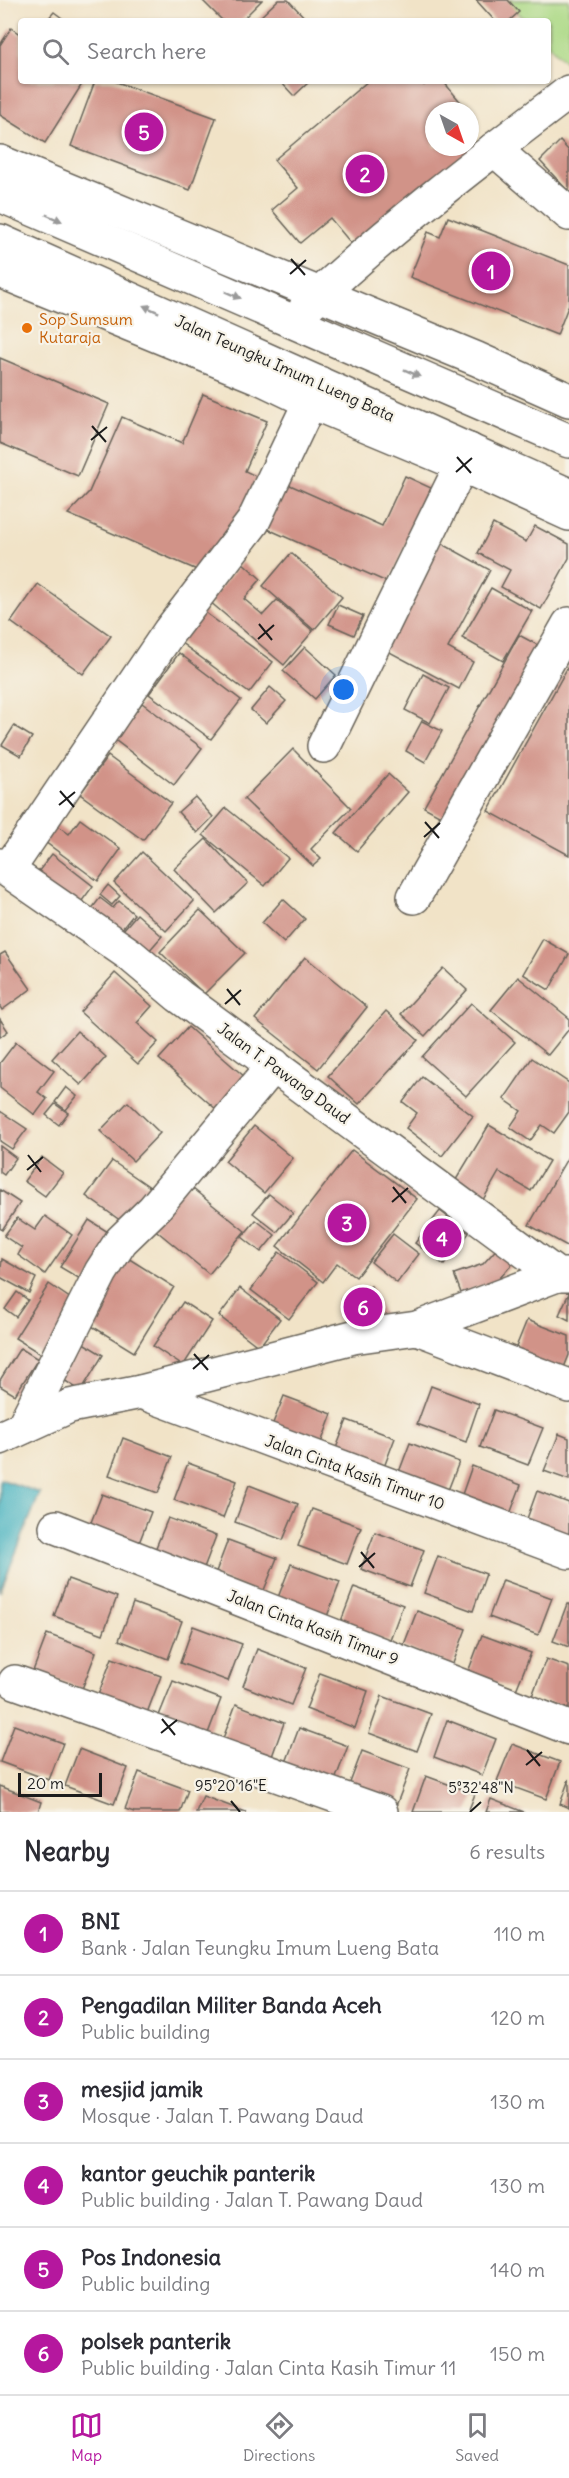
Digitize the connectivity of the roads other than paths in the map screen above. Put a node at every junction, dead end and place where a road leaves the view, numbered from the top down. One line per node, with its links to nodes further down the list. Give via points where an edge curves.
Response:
1 (569, 92): 2 (main road)
2 (494, 149): 5 (main road); 8 (main road)
3 (0, 162): 8 (main road)
4 (0, 195): 9 (main road, one-way to 9)
5 (569, 214)
6 (0, 242): 10 (main road, Jalan Teungku Imum Lueng Bata, one-way to 6)
7 (0, 271): 10 (main road, via 263,379)
8 (321, 294): 9 (main road); 11 (main road)
9 (292, 321): 12 (main road, one-way to 12)
10 (315, 392): 13 (main road, Jalan Teungku Imum Lueng Bata); 18 (main road, via 253,522 169,632)
11 (569, 400)
12 (569, 441)
13 (466, 458): 14 (main road, Jalan Teungku Imum Lueng Bata); 15 (main road); 17 (main road)
14 (569, 495)
15 (569, 514)
16 (569, 624): 19 (main road)
17 (324, 746)
18 (4, 868): 20 (main road, Jalan T. Pawang Daud, via 129,954)
19 (414, 897)
20 (274, 1065): 21 (main road, Jalan T. Pawang Daud); 25 (main road, via 153,1210 121,1241)
21 (563, 1275): 22 (main road)
22 (417, 1328): 23 (main road); 24 (main road, via 353,1337)
23 (569, 1386)
24 (141, 1392): 25 (main road, via 70,1406); 27 (main road, Jalan Cinta Kasih Timur 10)
25 (11, 1432)
26 (56, 1527): 29 (main road, Jalan Cinta Kasih Timur 9)
27 (569, 1552)
28 (15, 1682): 30 (main road)
29 (569, 1728)
30 (381, 1812)

